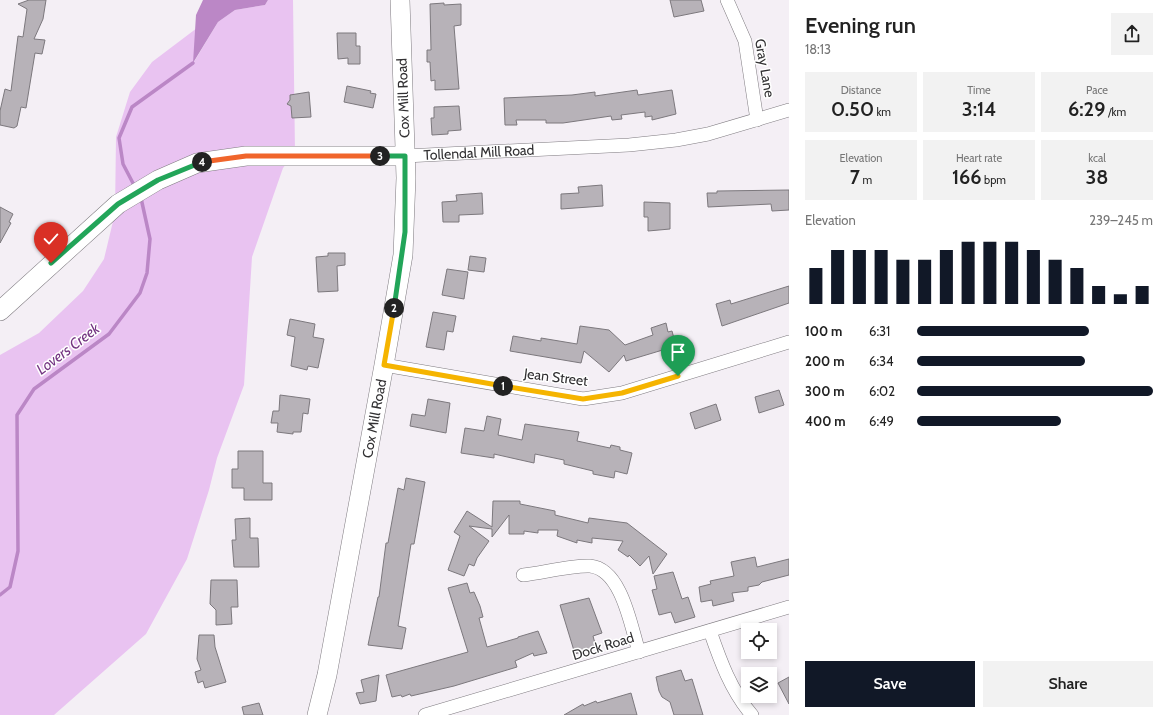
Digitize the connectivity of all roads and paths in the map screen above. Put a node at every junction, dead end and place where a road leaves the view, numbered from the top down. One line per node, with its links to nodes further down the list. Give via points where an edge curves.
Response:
1 (400, 0): 5 (street, Cox Mill Road)
2 (727, 0): 4 (street, Gray Lane, via 745,41)
3 (789, 110): 4 (street, Tollendal Mill Road)
4 (757, 120): 5 (street, Tollendal Mill Road, via 708,134 629,145)
5 (405, 156): 6 (street, Tollendal Mill Road, via 246,156 197,163 158,180 118,204); 8 (street, Cox Mill Road, via 405,232)
6 (0, 311)
7 (789, 342): 8 (street, Jean Street, via 622,393 583,399)
8 (384, 365): 13 (street, Cox Mill Road, via 327,675)
9 (523, 575): 12 (street, via 590,566 606,572 618,587)
10 (789, 607): 11 (street, Dock Road)
11 (710, 631): 12 (street, Dock Road); 15 (street, via 726,673)
12 (639, 652): 14 (street, Dock Road)
13 (317, 715)
14 (425, 715)
15 (752, 715)

